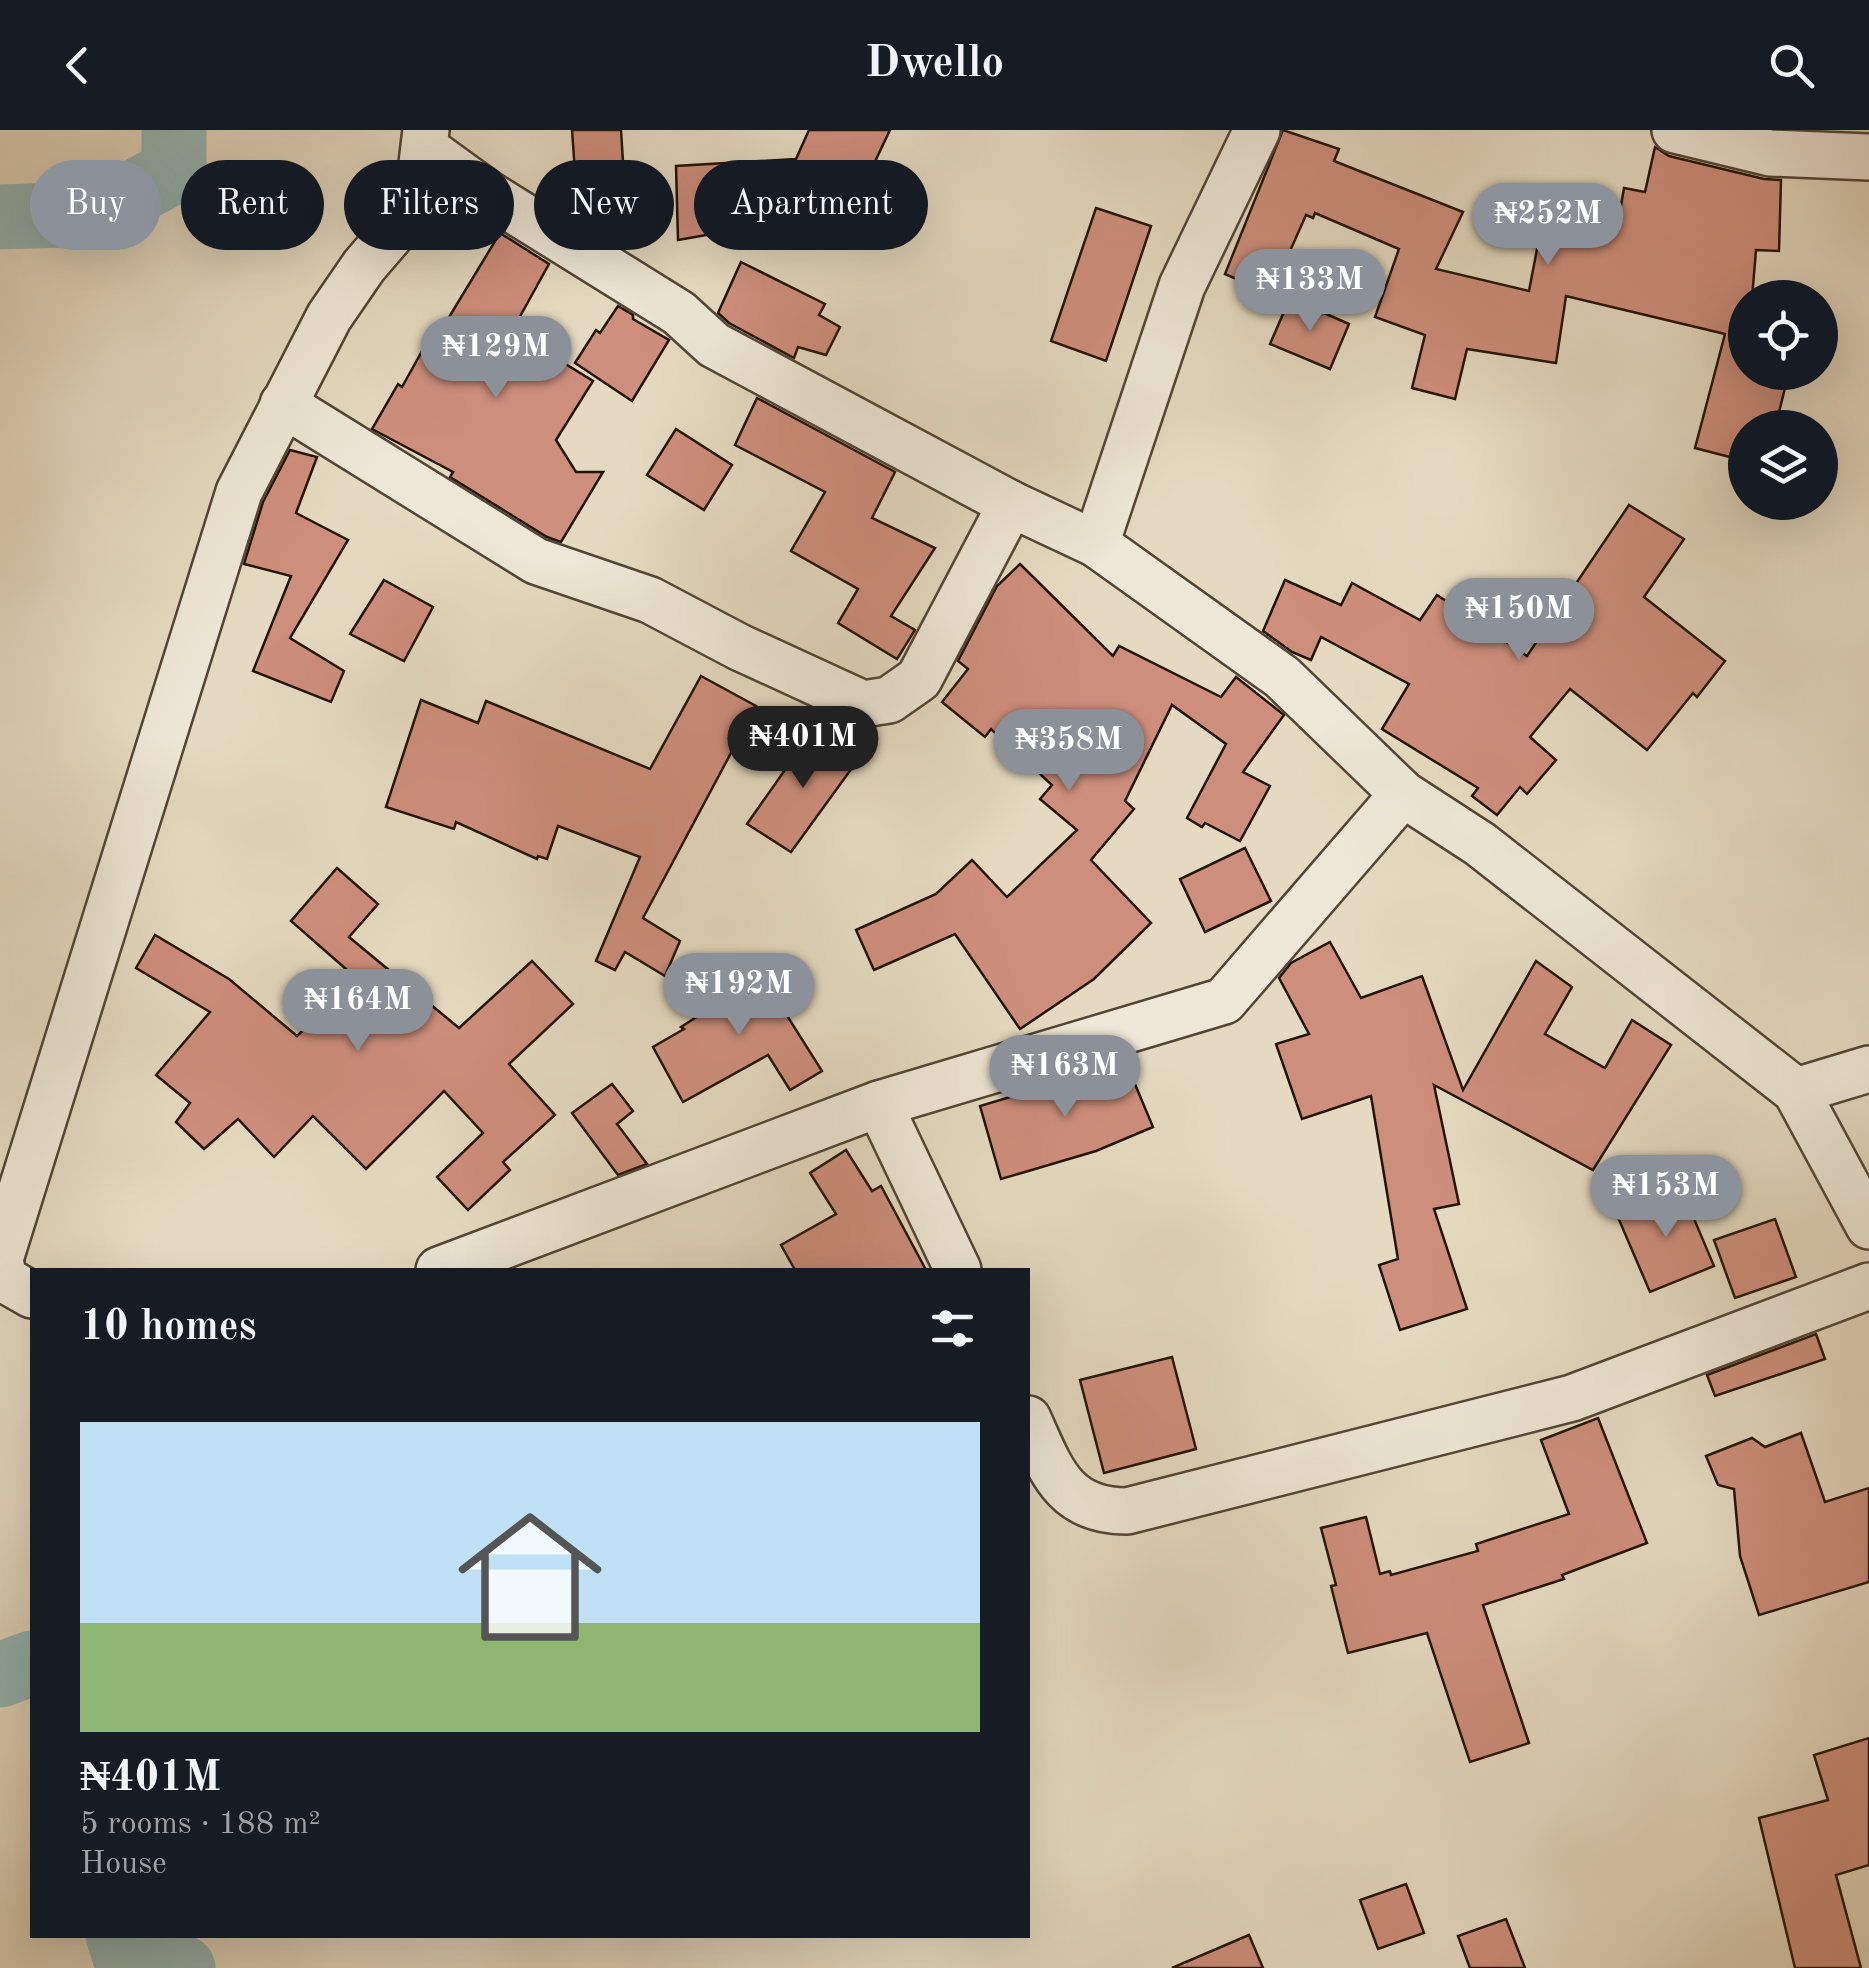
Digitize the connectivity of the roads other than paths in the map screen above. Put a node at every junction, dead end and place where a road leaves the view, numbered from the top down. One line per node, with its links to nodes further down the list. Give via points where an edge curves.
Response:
1 (1257, 130): 7 (street, via 1182,286)
2 (1675, 130): 4 (street, via 1770,154)
3 (426, 140): 5 (street, via 420,188 329,317); 6 (street, via 488,194 680,313 714,345)
4 (1869, 158)
5 (283, 404): 6 (street, via 536,561 650,600 863,704 889,700 919,679); 13 (street, via 239,492)
6 (1012, 504): 7 (street)
7 (1096, 544): 8 (street, via 1282,677)
8 (1403, 794): 10 (street, via 1480,844); 11 (street, via 1224,1001)
9 (1869, 1069): 10 (street)
10 (1796, 1091): 12 (street)
11 (879, 1104): 14 (street); 15 (street)
12 (1869, 1226)
13 (0, 1260): 17 (street, via 4,1279)
14 (444, 1268)
15 (957, 1268)
16 (1869, 1286): 18 (street, via 1572,1398 1126,1511 1097,1511 1056,1481)
17 (30, 1294)
18 (1030, 1424)

